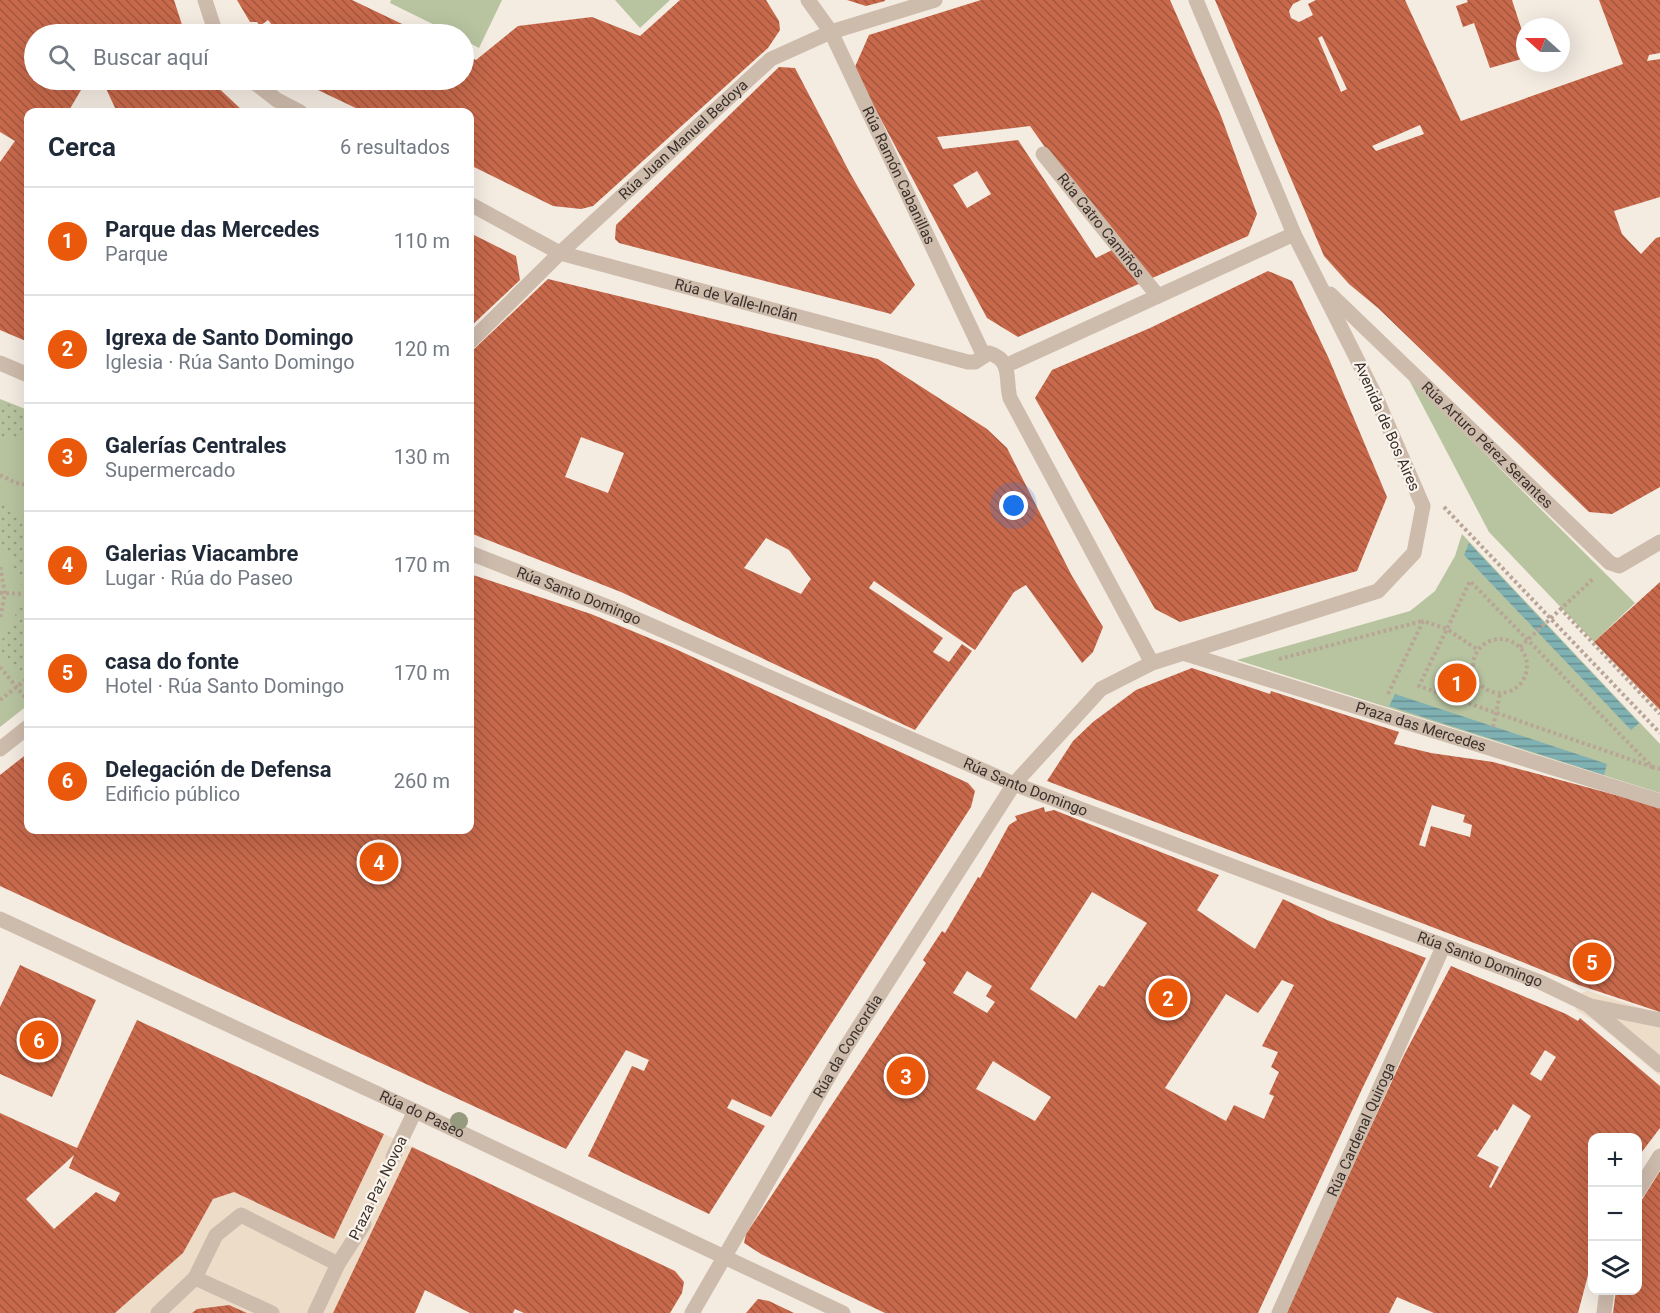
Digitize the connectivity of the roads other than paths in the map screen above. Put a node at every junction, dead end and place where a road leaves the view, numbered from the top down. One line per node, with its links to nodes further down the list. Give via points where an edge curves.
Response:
1 (205, 0): 5 (street)
2 (808, 0): 6 (street, Rúa Ramón Cabanillas)
3 (935, 0): 6 (street, Rúa Juan Manuel Bedoya)
4 (1196, 0): 11 (street, Avenida de Bos Aires)
5 (213, 24)
6 (831, 32): 12 (street, Rúa Juan Manuel Bedoya, via 771,59); 16 (street, Rúa Ramón Cabanillas)
7 (264, 90): 8 (street)
8 (292, 108)
9 (1043, 154): 14 (street, Rúa Catro Camiños)
10 (474, 206): 12 (street, Rúa de Valle-Inclán)
11 (1294, 234): 13 (street, Avenida de Bos Aires); 14 (street)
12 (560, 253): 15 (street, Rúa Juan Manuel Bedoya); 16 (street, Rúa de Valle-Inclán, via 968,362 975,362)
13 (1321, 286): 20 (street, Rúa Arturo Pérez Serantes, via 1610,563 1619,566); 22 (street, Avenida de Bos Aires, via 1374,393 1423,506 1414,553 1378,591)
14 (1158, 296): 18 (street)
15 (474, 338)
16 (983, 354): 18 (street, via 994,355)
17 (0, 363): 19 (street)
18 (1005, 366): 23 (street, via 1010,398)
19 (24, 373)
20 (1660, 542)
21 (474, 555): 26 (street, Rúa Santo Domingo, via 616,610)
22 (1183, 653): 23 (street, Avenida de Bos Aires); 27 (street, Praza das Mercedes)
23 (1152, 663): 26 (street, Avenida de Bos Aires, via 1101,689)
24 (24, 730): 25 (street)
25 (0, 749)
26 (1014, 784): 29 (street, Rúa Santo Domingo); 38 (street, Rúa da Concordia, via 844,1050)
27 (1660, 801)
28 (0, 919): 33 (street, Rúa do Paseo)
29 (1443, 947): 30 (street, Rúa Santo Domingo, via 1540,982); 47 (street, Rúa Cardenal Quiroga)
30 (1588, 1005): 31 (street); 32 (street)
31 (1660, 1020)
32 (1660, 1065)
33 (415, 1111): 35 (street, Praza Paz Novoa); 38 (street, Rúa do Paseo)
34 (1660, 1156): 36 (street)
35 (393, 1157)
36 (1641, 1187)
37 (364, 1224): 39 (street, Praza Paz Novoa)
38 (726, 1258): 45 (street, Rúa da Concordia); 46 (street, Rúa do Paseo)
39 (338, 1264): 40 (street, via 241,1215 216,1235); 44 (street, Praza Paz Novoa)
40 (195, 1278): 42 (street); 43 (street)
41 (1607, 1295): 48 (street)
42 (158, 1313)
43 (272, 1313)
44 (315, 1313)
45 (692, 1313)
46 (843, 1313)
47 (1279, 1313)
48 (1605, 1313)

